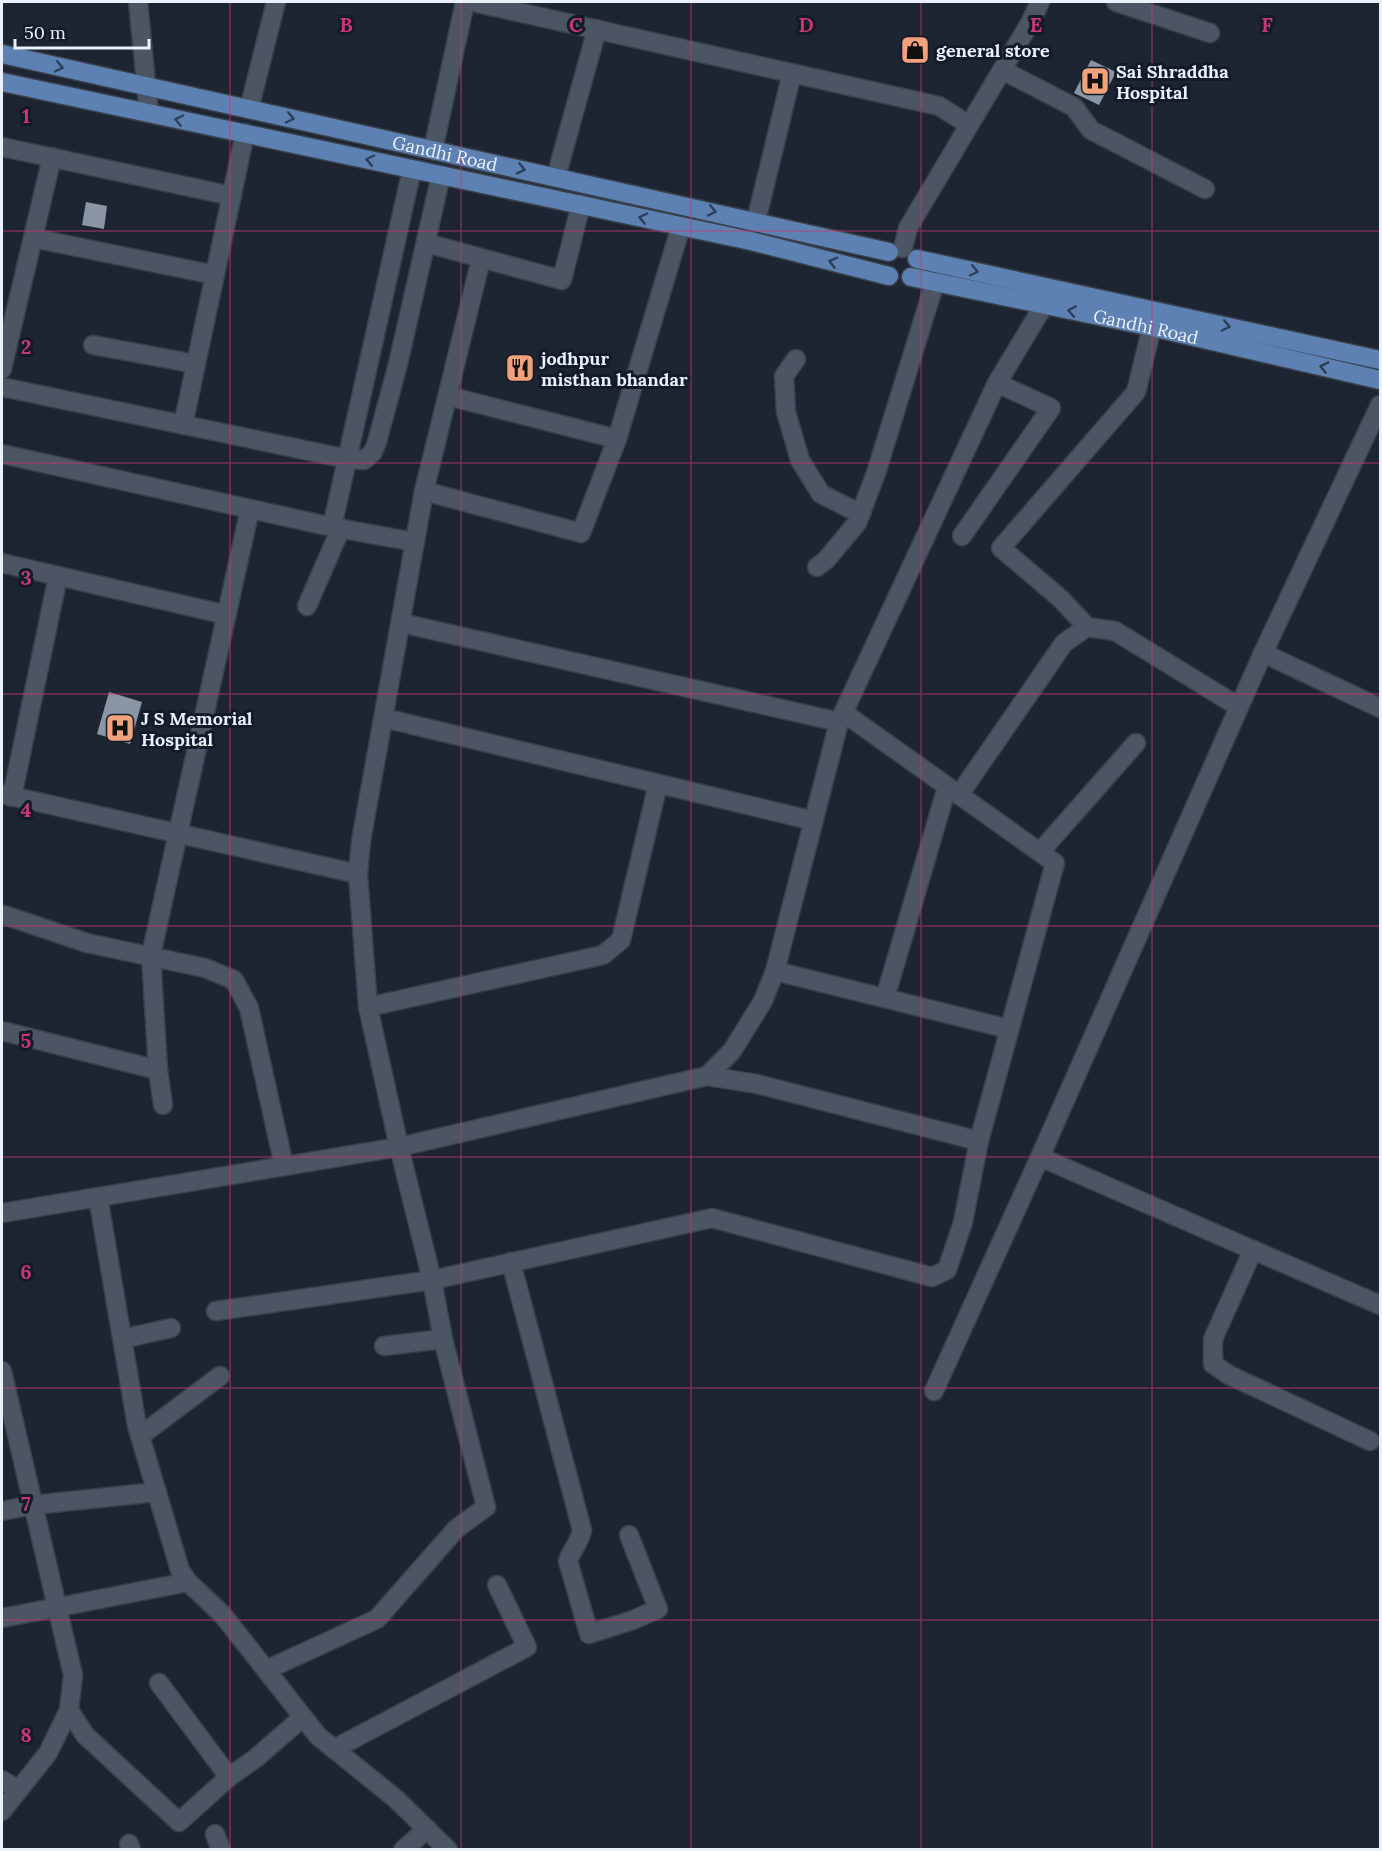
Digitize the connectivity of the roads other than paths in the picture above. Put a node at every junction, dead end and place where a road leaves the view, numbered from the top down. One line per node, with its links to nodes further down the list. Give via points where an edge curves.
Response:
1 (138, 2): 13 (street)
2 (276, 2): 14 (street)
3 (465, 2): 19 (street)
4 (472, 2): 7 (street)
5 (1039, 2): 10 (street)
6 (1125, 3): 8 (street)
7 (597, 29): 11 (street); 23 (street)
8 (1210, 33)
9 (2, 54): 13 (main road, Gandhi Road, one-way to 13)
10 (1002, 70): 16 (street); 24 (street, via 1074,107 1091,130)
11 (792, 73): 16 (street, via 939,106); 27 (street)
12 (2, 82): 15 (main road, Gandhi Road)
13 (148, 86): 14 (main road, Gandhi Road); 15 (street)
14 (249, 109): 19 (main road, Gandhi Road, one-way to 19)
15 (149, 113): 17 (main road, Gandhi Road, one-way to 15)
16 (969, 125): 31 (street, via 908,228)
17 (245, 134): 21 (main road, Gandhi Road, one-way to 17); 25 (street)
18 (2, 147): 20 (street)
19 (433, 150): 23 (main road, Gandhi Road, one-way to 23)
20 (52, 158): 25 (street); 29 (street)
21 (412, 169): 22 (main road, Gandhi Road); 53 (street)
22 (441, 175): 26 (main road, Gandhi Road); 30 (street)
23 (556, 177): 27 (main road, Gandhi Road, one-way to 27)
24 (1205, 189)
25 (232, 196): 33 (street)
26 (581, 204): 28 (main road, Gandhi Road, one-way to 26); 32 (street, via 562,280)
27 (756, 221): 31 (main road, Gandhi Road)
28 (681, 226): 34 (main road, Gandhi Road, one-way to 28); 51 (street)
29 (33, 238): 33 (street); 43 (street)
30 (426, 243): 32 (street); 53 (street, via 377,442 373,453 364,460)
31 (903, 253): 34 (main road, via 884,261); 35 (main road, via 918,272); 41 (main road, Gandhi Road, one-way to 41)
32 (481, 259): 47 (street)
33 (215, 275): 42 (street)
34 (889, 276): 35 (main road, Gandhi Road, via 908,280)
35 (911, 277): 36 (main road, Gandhi Road)
36 (935, 282): 37 (main road, Gandhi Road); 56 (street)
37 (1044, 305): 38 (main road, Gandhi Road, one-way to 37); 45 (street)
38 (1152, 327): 44 (main road, Gandhi Road, one-way to 38); 66 (street, via 1136,392 1001,548 1061,599)
39 (93, 345): 42 (street)
40 (796, 358): 56 (street, via 784,376 786,412 800,460 821,494)
41 (1380, 360)
42 (196, 364): 49 (street)
43 (2, 369)
44 (1380, 380)
45 (997, 383): 58 (street, via 1051,408); 71 (street)
46 (2, 387): 49 (street)
47 (448, 396): 51 (street); 54 (street)
48 (1380, 405): 50 (street)
49 (183, 425): 53 (street)
50 (1374, 436): 67 (street)
51 (617, 439): 54 (street, via 581,533)
52 (2, 454): 55 (street)
53 (348, 459): 57 (street)
54 (424, 491): 59 (street)
55 (250, 509): 57 (street); 64 (street)
56 (861, 514): 61 (street)
57 (336, 528): 59 (street); 63 (street)
58 (962, 536)
59 (415, 542): 65 (street)
60 (2, 563): 62 (street)
61 (817, 567)
62 (58, 576): 64 (street); 75 (street)
63 (307, 606)
64 (227, 615): 77 (street)
65 (401, 623): 70 (street); 71 (street)
66 (1087, 627): 68 (street, via 1115,631); 74 (street, via 1064,643)
67 (1263, 653): 68 (street); 69 (street)
68 (1239, 706): 92 (street)
69 (1380, 708)
70 (384, 718): 73 (street); 79 (street)
71 (842, 718): 74 (street); 76 (street)
72 (1136, 743): 78 (street)
73 (658, 784): 76 (street); 84 (street, via 621,940 603,955)
74 (953, 791): 78 (street); 83 (street)
75 (7, 796): 77 (street)
76 (814, 821): 82 (street)
77 (179, 835): 79 (street); 81 (street)
78 (1040, 852): 85 (street, via 1055,863)
79 (358, 874): 84 (street)
80 (4, 915): 81 (street, via 87,943)
81 (151, 956): 87 (street); 93 (street, via 205,968 234,980 249,1008)
82 (776, 971): 83 (street); 88 (street, via 763,1001 732,1051)
83 (885, 998): 85 (street)
84 (368, 1007): 91 (street)
85 (1010, 1029): 90 (street)
86 (2, 1031): 87 (street)
87 (158, 1070): 89 (street)
88 (707, 1076): 90 (street, via 757,1084); 91 (street)
89 (163, 1104)
90 (979, 1141): 97 (street, via 963,1222 948,1270 932,1277 712,1218)
91 (399, 1147): 93 (street); 98 (street)
92 (1040, 1157): 96 (street); 107 (street)
93 (284, 1166): 94 (street)
94 (98, 1197): 95 (street); 102 (street)
95 (2, 1213)
96 (1253, 1250): 99 (street); 109 (street, via 1213,1339 1213,1364)
97 (511, 1262): 98 (street); 113 (street, via 582,1530 568,1561 589,1634 658,1609)
98 (432, 1280): 100 (street); 103 (street)
99 (1379, 1300)
100 (216, 1311)
101 (171, 1328): 102 (street)
102 (122, 1339): 108 (street)
103 (443, 1339): 104 (street); 118 (street, via 486,1507 456,1529 377,1619)
104 (384, 1346)
105 (2, 1371): 111 (street)
106 (220, 1376): 108 (street)
107 (934, 1391)
108 (140, 1436): 110 (street)
109 (1370, 1441)
110 (157, 1492): 111 (street); 114 (street, via 180,1570)
111 (33, 1505): 112 (street); 116 (street)
112 (2, 1511)
113 (629, 1535)
114 (188, 1582): 116 (street); 118 (street, via 222,1614)
115 (497, 1585): 122 (street, via 527,1647)
116 (57, 1608): 117 (street); 120 (street, via 73,1675)
117 (2, 1618)
118 (266, 1670): 121 (street)
119 (159, 1683): 123 (street)
120 (69, 1710): 123 (street, via 86,1735 179,1822); 125 (street, via 48,1753)
121 (303, 1717): 122 (street); 123 (street)
122 (334, 1749): 127 (street)
123 (229, 1777)
124 (2, 1780): 125 (street)
125 (18, 1790): 126 (street)
126 (2, 1811)
127 (427, 1829): 128 (street); 129 (street)
128 (403, 1850)
129 (448, 1850)

